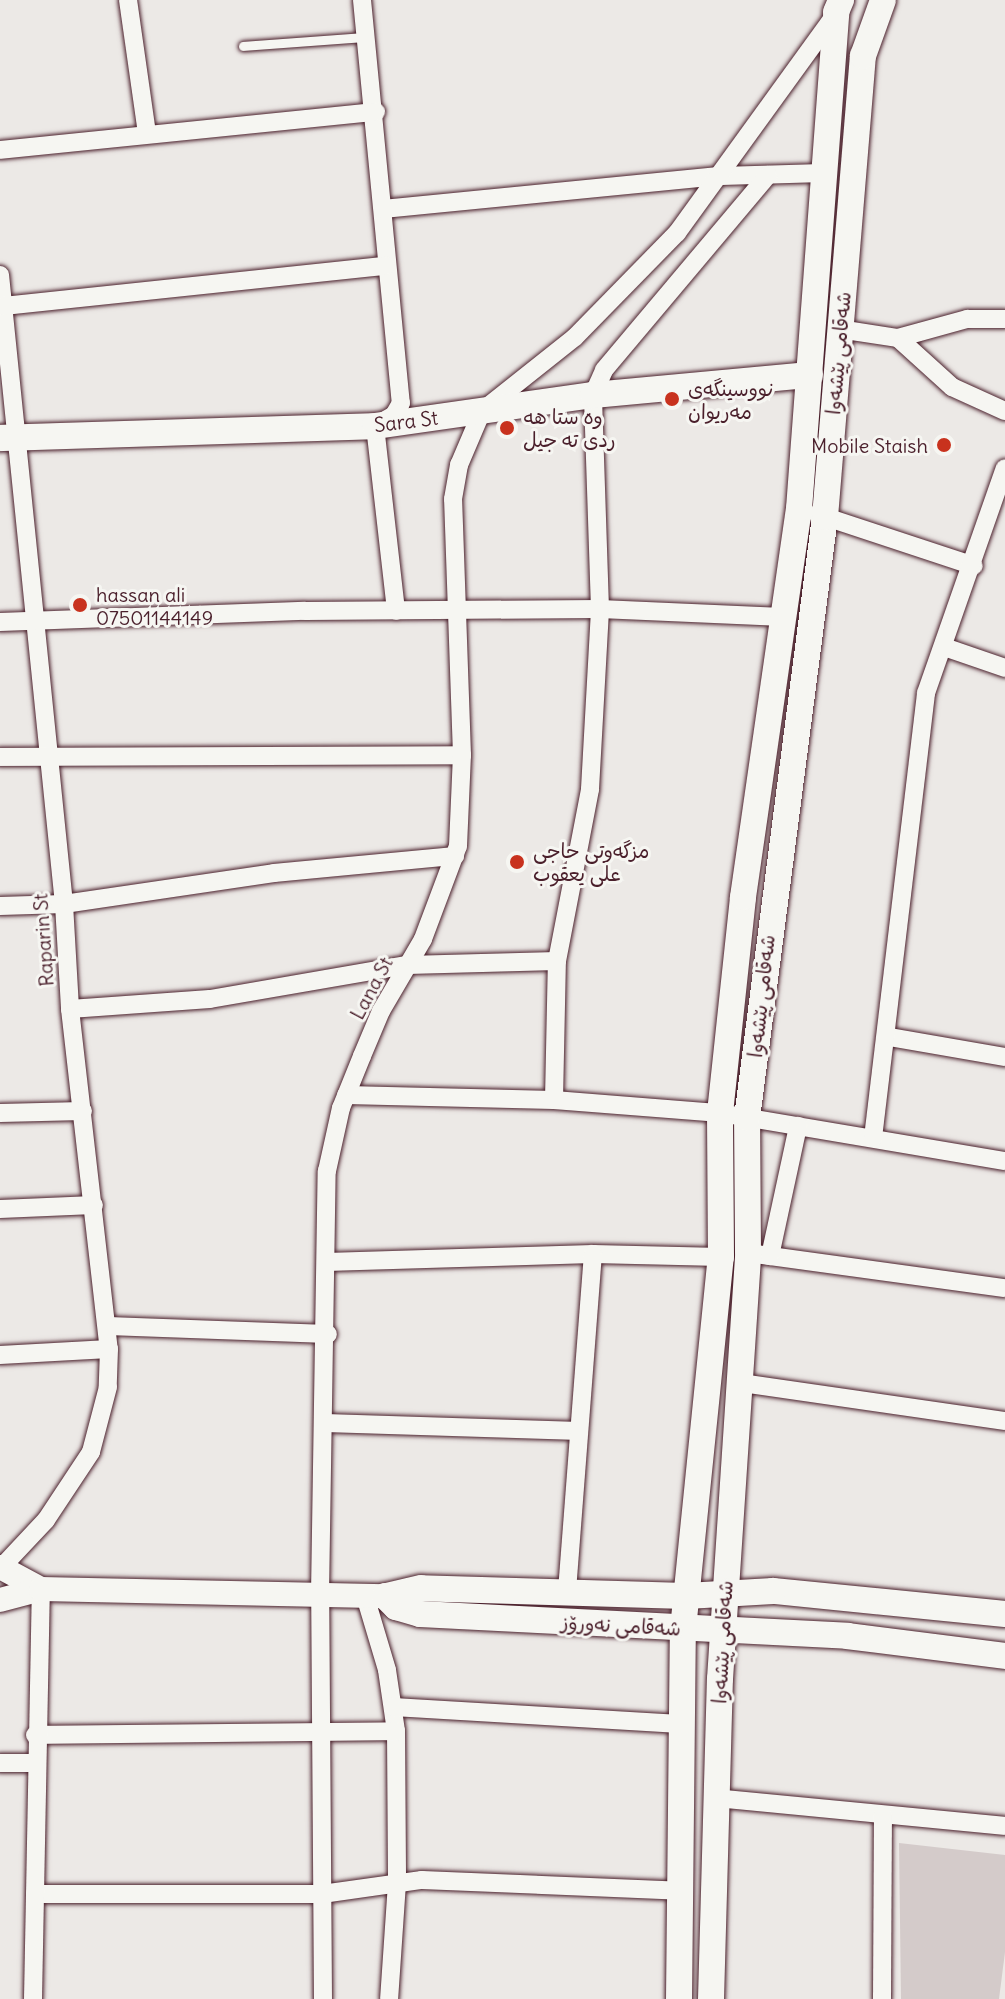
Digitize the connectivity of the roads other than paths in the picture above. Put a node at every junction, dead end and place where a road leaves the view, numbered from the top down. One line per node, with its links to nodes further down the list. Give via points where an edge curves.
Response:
1 (128, 0): 8 (street)
2 (362, 0): 5 (street)
3 (883, 0): 18 (main road, شەقامی پێشەوا, via 863,56)
4 (839, 6): 10 (main road, شەقامی پێشەوا); 12 (street)
5 (367, 37): 6 (lane); 7 (street)
6 (243, 46)
7 (376, 112): 8 (street); 13 (street)
8 (147, 134): 9 (street)
9 (0, 150)
10 (823, 173): 11 (street); 20 (main road, شەقامی پێشەوا)
11 (768, 175): 12 (street); 21 (street, via 604,370)
12 (721, 176): 13 (street); 22 (street, via 677,233 607,307)
13 (383, 209): 14 (street)
14 (386, 266): 16 (street); 24 (street, via 401,403 394,415)
15 (0, 275): 16 (street, Raparin St)
16 (3, 306): 25 (street, Raparin St)
17 (1005, 319): 19 (street, via 967,319)
18 (839, 329): 19 (street); 29 (main road, شەقامی پێشەوا)
19 (898, 338): 23 (street, via 952,387)
20 (810, 375): 21 (main road, Sara St); 27 (main road, شەقامی پێشەوا)
21 (593, 395): 22 (main road, Sara St); 31 (street)
22 (482, 411): 24 (main road, Sara St); 33 (street, Lana St, via 459,465 453,499)
23 (1005, 411)
24 (375, 426): 25 (main road, Sara St); 32 (street)
25 (9, 438): 36 (street, Raparin St)
26 (1005, 468): 28 (street)
27 (799, 509): 29 (street); 34 (main road, شەقامی پێشەوا)
28 (998, 509): 30 (street)
29 (825, 517): 30 (street); 55 (main road, شەقامی پێشەوا)
30 (974, 566): 37 (street)
31 (600, 609): 33 (street); 34 (street); 45 (street, via 590,789)
32 (396, 611): 33 (street); 36 (street)
33 (457, 611): 39 (street, Lana St)
34 (783, 617): 54 (main road, شەقامی پێشەوا, via 743,897)
35 (0, 622): 36 (street)
36 (34, 622): 41 (street, Raparin St)
37 (944, 647): 38 (street); 48 (street, via 926,693 916,754)
38 (1005, 668)
39 (462, 755): 41 (street); 42 (street, Lana St, via 463,811)
40 (0, 757): 41 (street)
41 (48, 757): 43 (street, Raparin St)
42 (455, 856): 43 (street, via 274,873); 46 (street, Lana St, via 423,939)
43 (64, 904): 44 (street); 47 (street, Raparin St)
44 (0, 906)
45 (557, 961): 46 (street); 51 (street)
46 (407, 965): 47 (street, via 210,999); 50 (street, Lana St)
47 (70, 1009): 52 (street, Raparin St)
48 (889, 1037): 49 (street); 57 (street)
49 (1005, 1057)
50 (346, 1095): 51 (street); 64 (street, Lana St, via 327,1171)
51 (554, 1100): 54 (street)
52 (83, 1111): 53 (street); 59 (street, Raparin St)
53 (0, 1113)
54 (720, 1113): 55 (street); 63 (main road, شەقامی پێشەوا)
55 (747, 1118): 56 (street); 62 (main road, شەقامی پێشەوا)
56 (798, 1126): 57 (street); 62 (street)
57 (873, 1138): 58 (street)
58 (1005, 1161)
59 (94, 1205): 60 (street); 66 (street, Raparin St)
60 (0, 1209)
61 (593, 1254): 63 (street); 64 (street); 73 (street)
62 (759, 1255): 65 (street); 70 (main road, شەقامی پێشەوا)
63 (721, 1257): 80 (main road, شەقامی پێشەوا)
64 (326, 1262): 67 (street, Lana St)
65 (1005, 1288)
66 (108, 1326): 67 (street); 68 (street, Raparin St)
67 (328, 1334): 72 (street, Lana St)
68 (109, 1349): 69 (street); 74 (street, Raparin St, via 108,1387 91,1452 54,1509)
69 (0, 1355)
70 (741, 1383): 71 (street); 77 (main road, شەقامی پێشەوا)
71 (1005, 1421)
72 (326, 1423): 73 (street); 78 (street, Lana St)
73 (579, 1431): 76 (street)
74 (1, 1568): 75 (street, شەقامی نەورۆز)
75 (41, 1589): 78 (street, شەقامی نەورۆز); 81 (street, شەقامی نەورۆز); 90 (street)
76 (567, 1591): 79 (main road, شەقامی نەورۆز, via 421,1588); 80 (main road, شەقامی نەورۆز)
77 (724, 1593): 80 (main road, شەقامی نەورۆز); 82 (main road, شەقامی نەورۆز, via 810,1594); 83 (main road, شەقامی پێشەوا)
78 (320, 1595): 79 (street, شەقامی نەورۆز); 89 (street, Lana St)
79 (375, 1596): 84 (main road, شەقامی نەورۆز, via 420,1614); 86 (street)
80 (686, 1596): 84 (main road, شەقامی پێشەوا)
81 (0, 1600)
82 (1005, 1614)
83 (723, 1628): 84 (main road, شەقامی نەورۆز); 85 (main road, شەقامی نەورۆز, via 847,1636); 93 (main road, شەقامی پێشەوا)
84 (683, 1629): 87 (main road, شەقامی پێشەوا)
85 (1005, 1656)
86 (394, 1707): 87 (street); 88 (street)
87 (679, 1724): 97 (main road, شەقامی پێشەوا)
88 (396, 1731): 89 (street); 96 (street)
89 (320, 1734): 90 (street); 99 (street, Lana St)
90 (35, 1735): 92 (street)
91 (0, 1763): 92 (street)
92 (35, 1763): 98 (street)
93 (715, 1798): 94 (street); 104 (main road, شەقامی پێشەوا)
94 (883, 1815): 95 (street); 105 (street)
95 (1005, 1826)
96 (397, 1883): 97 (street); 99 (street); 102 (street)
97 (680, 1891): 103 (main road, شەقامی پێشەوا)
98 (35, 1894): 99 (street); 100 (street)
99 (322, 1894): 101 (street, Lana St)
100 (33, 1999)
101 (323, 1999)
102 (389, 1999)
103 (679, 1999)
104 (711, 1999)
105 (882, 1999)

